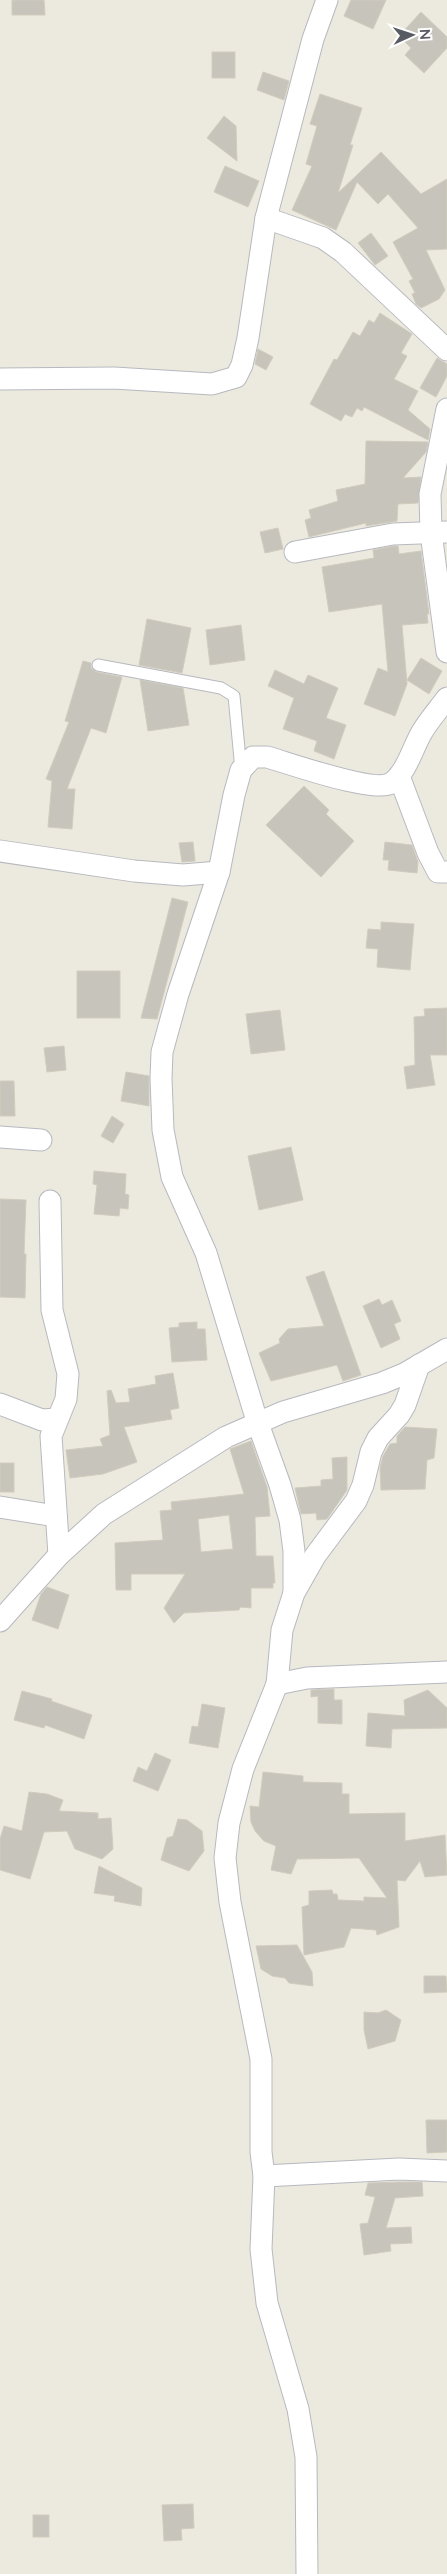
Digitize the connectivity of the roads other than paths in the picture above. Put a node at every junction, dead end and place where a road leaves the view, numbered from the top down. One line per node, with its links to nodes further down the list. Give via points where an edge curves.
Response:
1 (327, 0): 2 (street, via 313,39)
2 (266, 218): 3 (street, via 323,238 343,252); 4 (street, via 248,338 236,377 212,384 114,378)
3 (447, 350)
4 (0, 379)
5 (447, 409): 6 (street, via 430,494)
6 (439, 532): 7 (street, via 393,534); 8 (street)
7 (295, 552)
8 (447, 652)
9 (98, 665): 11 (lane, via 221,688 234,696)
10 (447, 698): 12 (street, via 422,731)
11 (242, 770): 12 (street, via 253,757 259,756 375,787 388,785); 14 (street)
12 (399, 776): 15 (street, via 428,853 438,872)
13 (0, 851): 14 (street, via 134,871 183,875)
14 (218, 872): 23 (street, via 162,1052 163,1130 172,1177 206,1253)
15 (447, 872)
16 (0, 1138): 17 (street)
17 (41, 1140)
18 (50, 1200): 22 (street, via 52,1310 68,1374 66,1399)
19 (447, 1349): 20 (street)
20 (420, 1365): 23 (street, via 382,1383); 27 (street, via 405,1405 378,1438 356,1501 315,1556)
21 (0, 1404): 22 (street, via 42,1420)
22 (57, 1419): 25 (street, via 51,1436)
23 (257, 1421): 26 (street, via 117,1505); 27 (street, via 290,1520)
24 (0, 1507): 25 (street)
25 (56, 1516): 26 (street)
26 (59, 1555): 28 (street)
27 (294, 1593): 30 (street, via 282,1630)
28 (0, 1621)
29 (447, 1672): 30 (street, via 307,1678)
30 (277, 1684): 32 (street, via 243,1769 229,1823 225,1858 230,1902 261,2059)
31 (447, 2171): 32 (street, via 399,2169)
32 (264, 2176): 33 (street, via 261,2249 267,2303 298,2409 306,2457)
33 (306, 2574)

